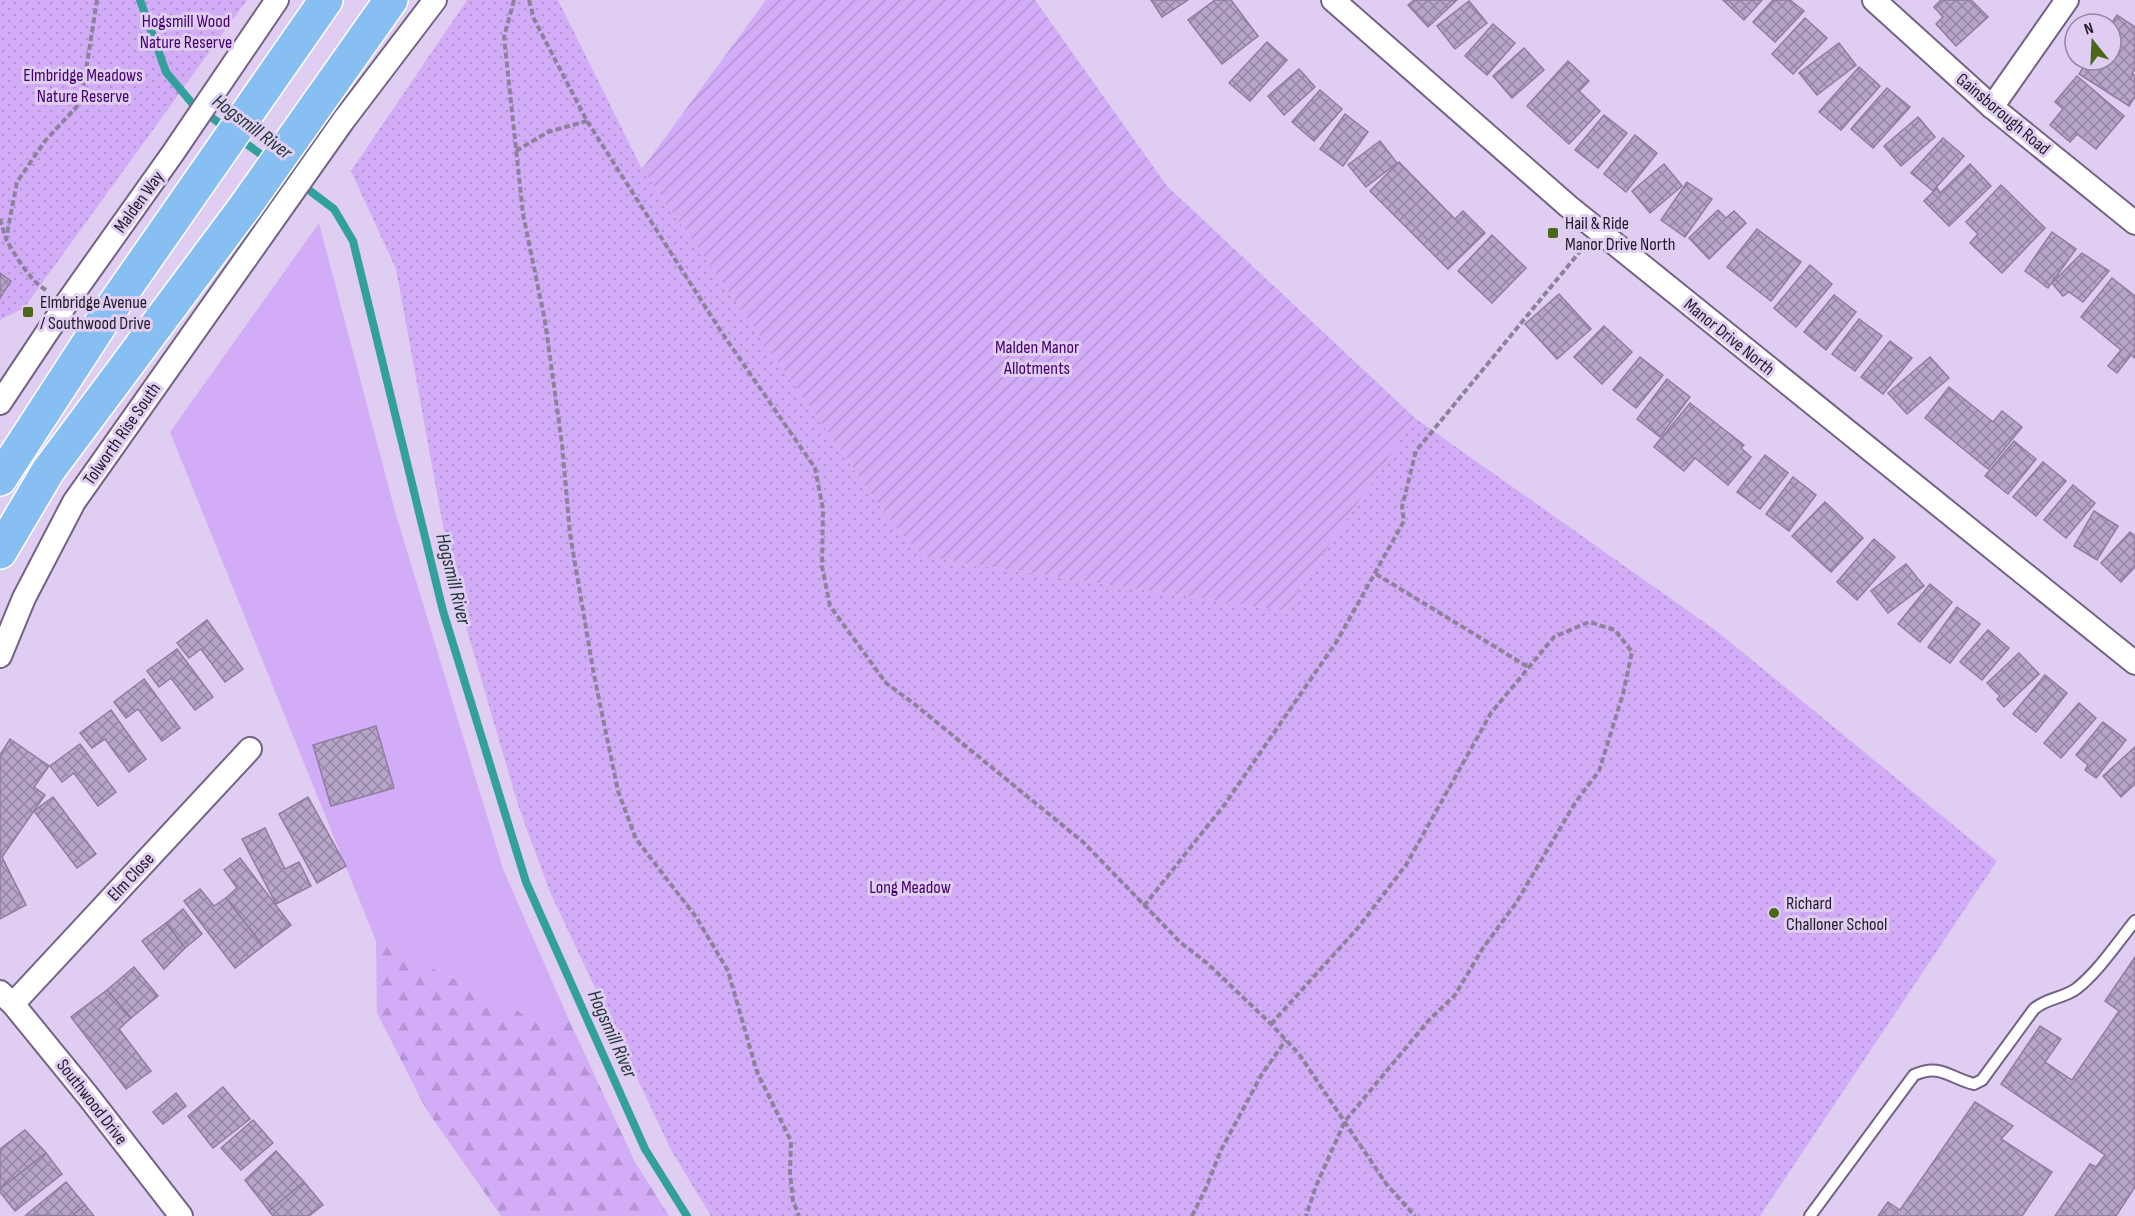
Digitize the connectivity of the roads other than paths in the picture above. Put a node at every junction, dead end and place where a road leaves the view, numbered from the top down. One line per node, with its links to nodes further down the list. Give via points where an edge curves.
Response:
1 (277, 0): 11 (street, Malden Way)
2 (326, 0): 12 (highway, via 106,316)
3 (391, 0): 9 (highway, via 329,87)
4 (435, 0): 9 (street, via 344,121)
5 (1334, 0): 15 (street, Manor Drive North, via 1597,230)
6 (1874, 0): 8 (street, Gainsborough Road)
7 (2067, 0): 8 (street)
8 (1992, 107): 10 (street, Gainsborough Road)
9 (256, 217): 13 (highway, Tolworth Rise South, via 48,471); 14 (street, Tolworth Rise South, via 74,502 24,598)
10 (2135, 223)
11 (0, 403)
12 (0, 479)
13 (0, 552)
14 (0, 656)
15 (2135, 663)
16 (250, 749): 18 (street, Elm Close)
17 (2135, 921): 20 (lane, via 2087,980 2074,991 2034,1009 1982,1080 1974,1084 1941,1070 1914,1075)
18 (7, 998): 19 (street, Southwood Drive)
19 (181, 1216)
20 (1810, 1216)

